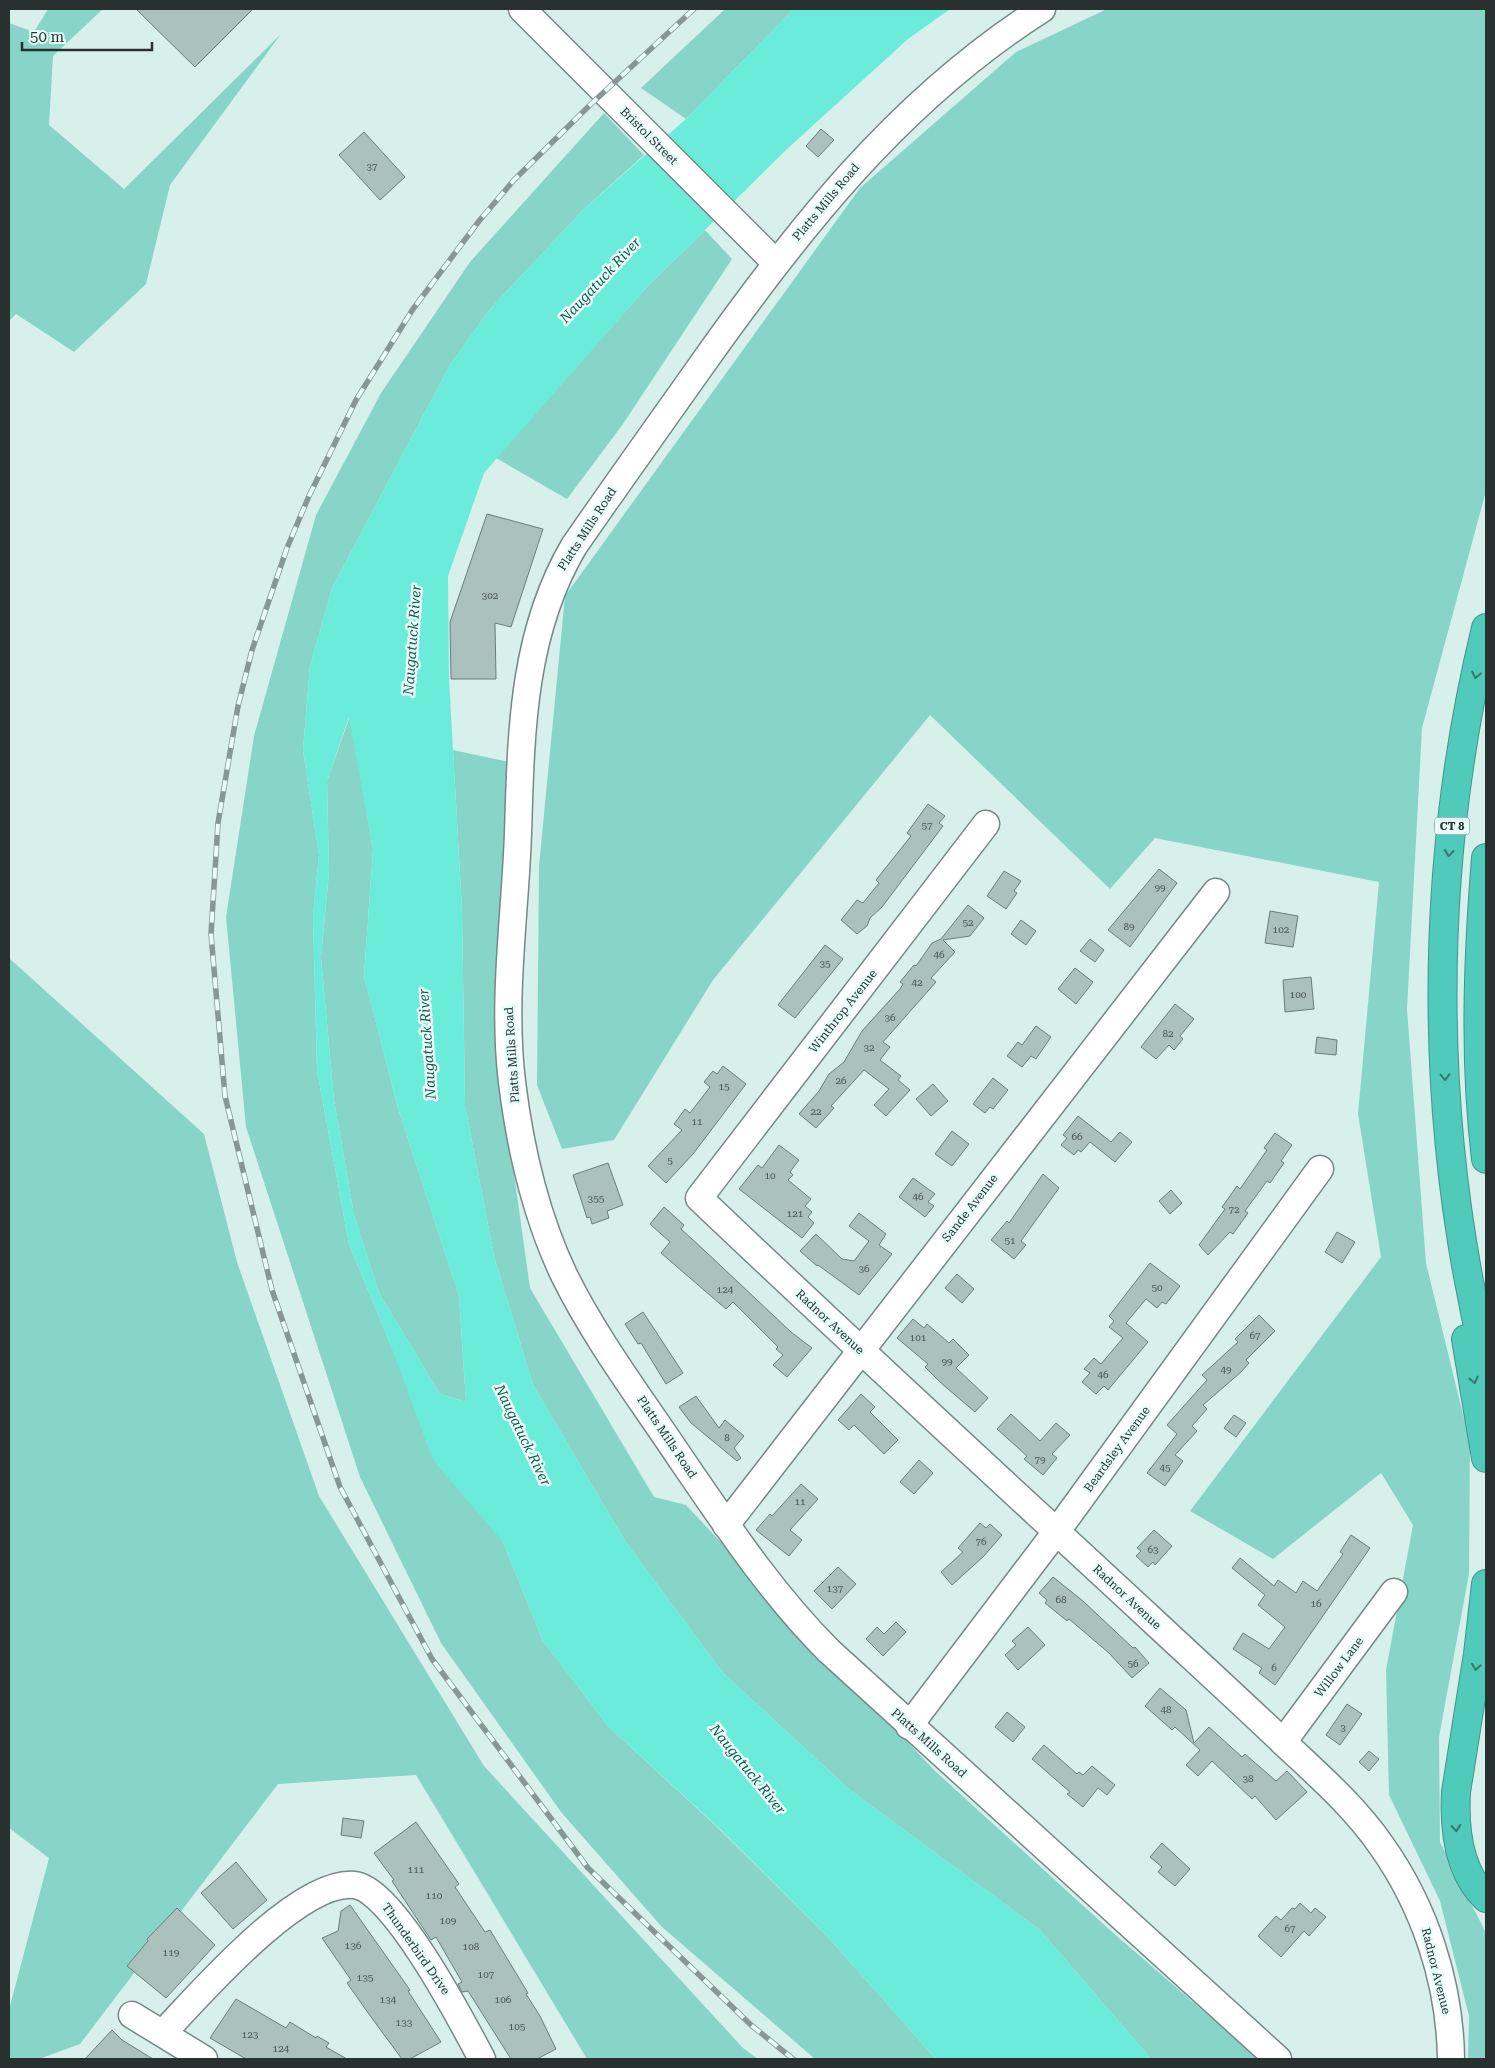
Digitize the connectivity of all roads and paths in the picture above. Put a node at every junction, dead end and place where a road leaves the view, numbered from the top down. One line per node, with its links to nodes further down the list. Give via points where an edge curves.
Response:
1 (522, 9): 3 (street, Bristol Street)
2 (1042, 9): 3 (street, Platts Mills Road, via 960,69 880,141 824,202)
3 (776, 263): 15 (street, Platts Mills Road, via 574,546 550,591 534,646 522,715 509,979 509,1045 516,1112 534,1190 552,1247 596,1333)
4 (1486, 628): 8 (highway, CT 8, one-way to 8, via 1458,774 1445,899 1443,1028)
5 (986, 824): 11 (street, Winthrop Avenue)
6 (1486, 858): 9 (highway, via 1478,1029)
7 (1216, 892): 12 (street, Sande Avenue)
8 (1451, 1158): 13 (highway, CT 8, via 1467,1266); 14 (highway, one-way to 14, via 1456,1272)
9 (1486, 1159)
10 (1320, 1168): 16 (street, Beardsley Avenue)
11 (699, 1198): 12 (street, Radnor Avenue)
12 (860, 1351): 15 (street, Sande Avenue); 16 (street, Radnor Avenue)
13 (1486, 1361)
14 (1486, 1458)
15 (726, 1526): 19 (street, Platts Mills Road, via 805,1628)
16 (1057, 1532): 19 (street, Beardsley Avenue); 20 (street, Radnor Avenue)
17 (1486, 1584): 21 (highway, one-way to 21, via 1455,1814 1462,1858 1471,1878)
18 (1394, 1592): 20 (street, Willow Lane)
19 (909, 1726): 26 (street, Platts Mills Road)
20 (1283, 1742): 27 (street, Radnor Avenue, via 1360,1818 1412,1894 1424,1921 1442,1983)
21 (1486, 1898)
22 (132, 2015): 23 (street)
23 (163, 2033): 24 (street); 25 (street, Thunderbird Drive, via 216,1976 278,1919 327,1889 355,1884 379,1896 440,1980)
24 (204, 2059)
25 (482, 2059)
26 (1278, 2059)
27 (1451, 2059)

